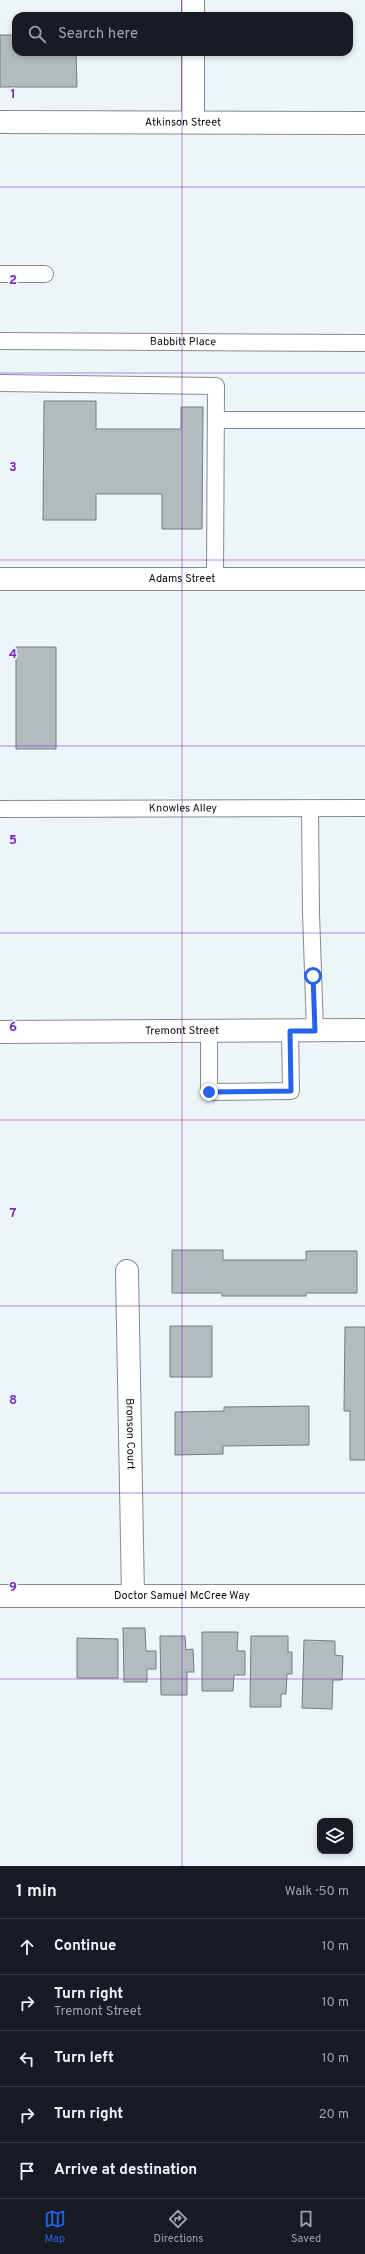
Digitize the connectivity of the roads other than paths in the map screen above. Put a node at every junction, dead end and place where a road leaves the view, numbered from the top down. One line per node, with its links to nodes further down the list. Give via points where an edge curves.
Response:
1 (193, 0): 2 (street)
2 (193, 12)
3 (193, 56): 5 (street)
4 (0, 122): 5 (street, Atkinson Street)
5 (193, 122): 6 (street, Atkinson Street)
6 (365, 123)
7 (0, 274): 8 (lane)
8 (45, 274)
9 (0, 341): 10 (lane, Babbitt Place)
10 (365, 343)
11 (0, 383): 12 (lane, via 216,386)
12 (216, 420): 13 (lane); 15 (lane)
13 (365, 420)
14 (0, 579): 15 (street, Adams Street)
15 (215, 579): 16 (street, Adams Street)
16 (365, 579)
17 (365, 808): 19 (lane, Knowles Alley)
18 (0, 809): 19 (lane, Knowles Alley)
19 (310, 809): 23 (lane)
20 (365, 1030): 23 (street, Tremont Street)
21 (209, 1031): 22 (street, Tremont Street); 22 (lane, via 209,1092 291,1091); 24 (street, Tremont Street)
22 (290, 1031): 23 (street, Tremont Street)
23 (315, 1031)
24 (0, 1032)
25 (127, 1271): 27 (street, Bronson Court)
26 (0, 1596): 27 (street, Doctor Samuel McCree Way)
27 (133, 1596): 28 (street, Doctor Samuel McCree Way)
28 (365, 1596)

